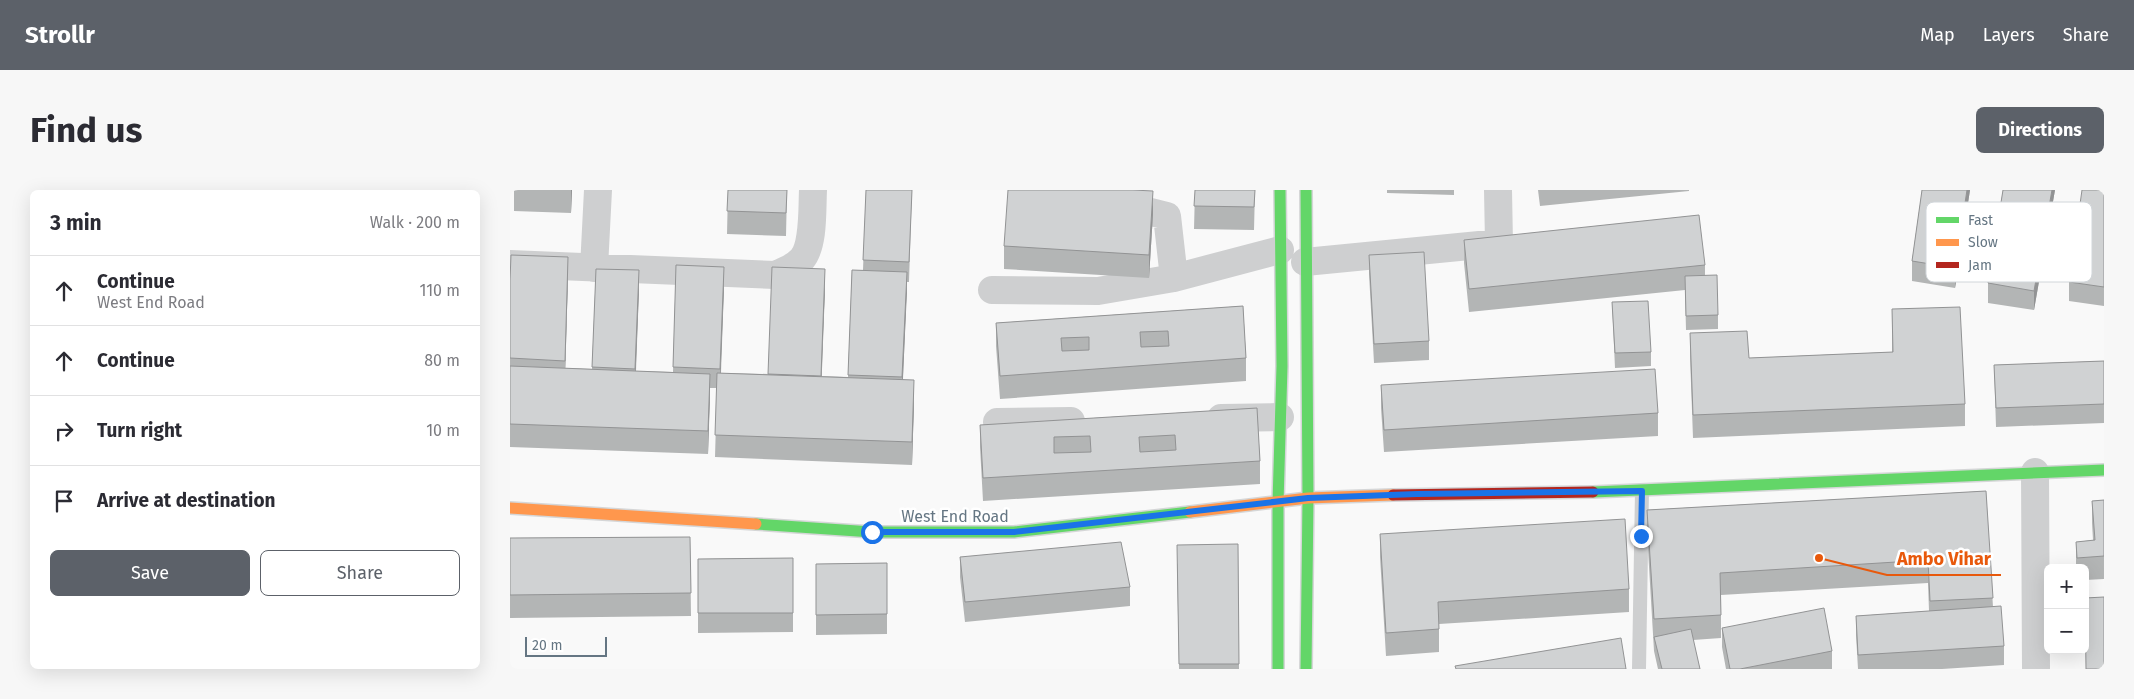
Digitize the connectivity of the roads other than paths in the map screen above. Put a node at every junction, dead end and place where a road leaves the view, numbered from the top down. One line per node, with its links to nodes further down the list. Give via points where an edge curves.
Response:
1 (598, 190): 12 (street)
2 (813, 190): 12 (street, via 810,242 803,258 775,275)
3 (1091, 190): 13 (street, via 1091,197 1167,216)
4 (1280, 190): 9 (street)
5 (1306, 190): 10 (street)
6 (1498, 190): 8 (street)
7 (1529, 240): 8 (street)
8 (1499, 243): 10 (street)
9 (1280, 250): 13 (street); 15 (street)
10 (1305, 262): 22 (street)
11 (510, 264): 12 (street)
12 (594, 268)
13 (1174, 278): 14 (street, via 1098,291)
14 (992, 290)
15 (1280, 417): 16 (street); 23 (street)
16 (1192, 419)
17 (1095, 420): 18 (street)
18 (997, 422)
19 (2104, 470): 20 (street, West End Road)
20 (2035, 472): 21 (street, West End Road); 28 (street)
21 (1642, 491): 22 (street, West End Road); 27 (lane)
22 (1308, 498): 23 (street, West End Road); 26 (street)
23 (1278, 503): 24 (street, West End Road, via 1014,532 872,532); 25 (street)
24 (510, 508)
25 (1278, 669)
26 (1306, 669)
27 (1639, 669)
28 (2036, 669)

